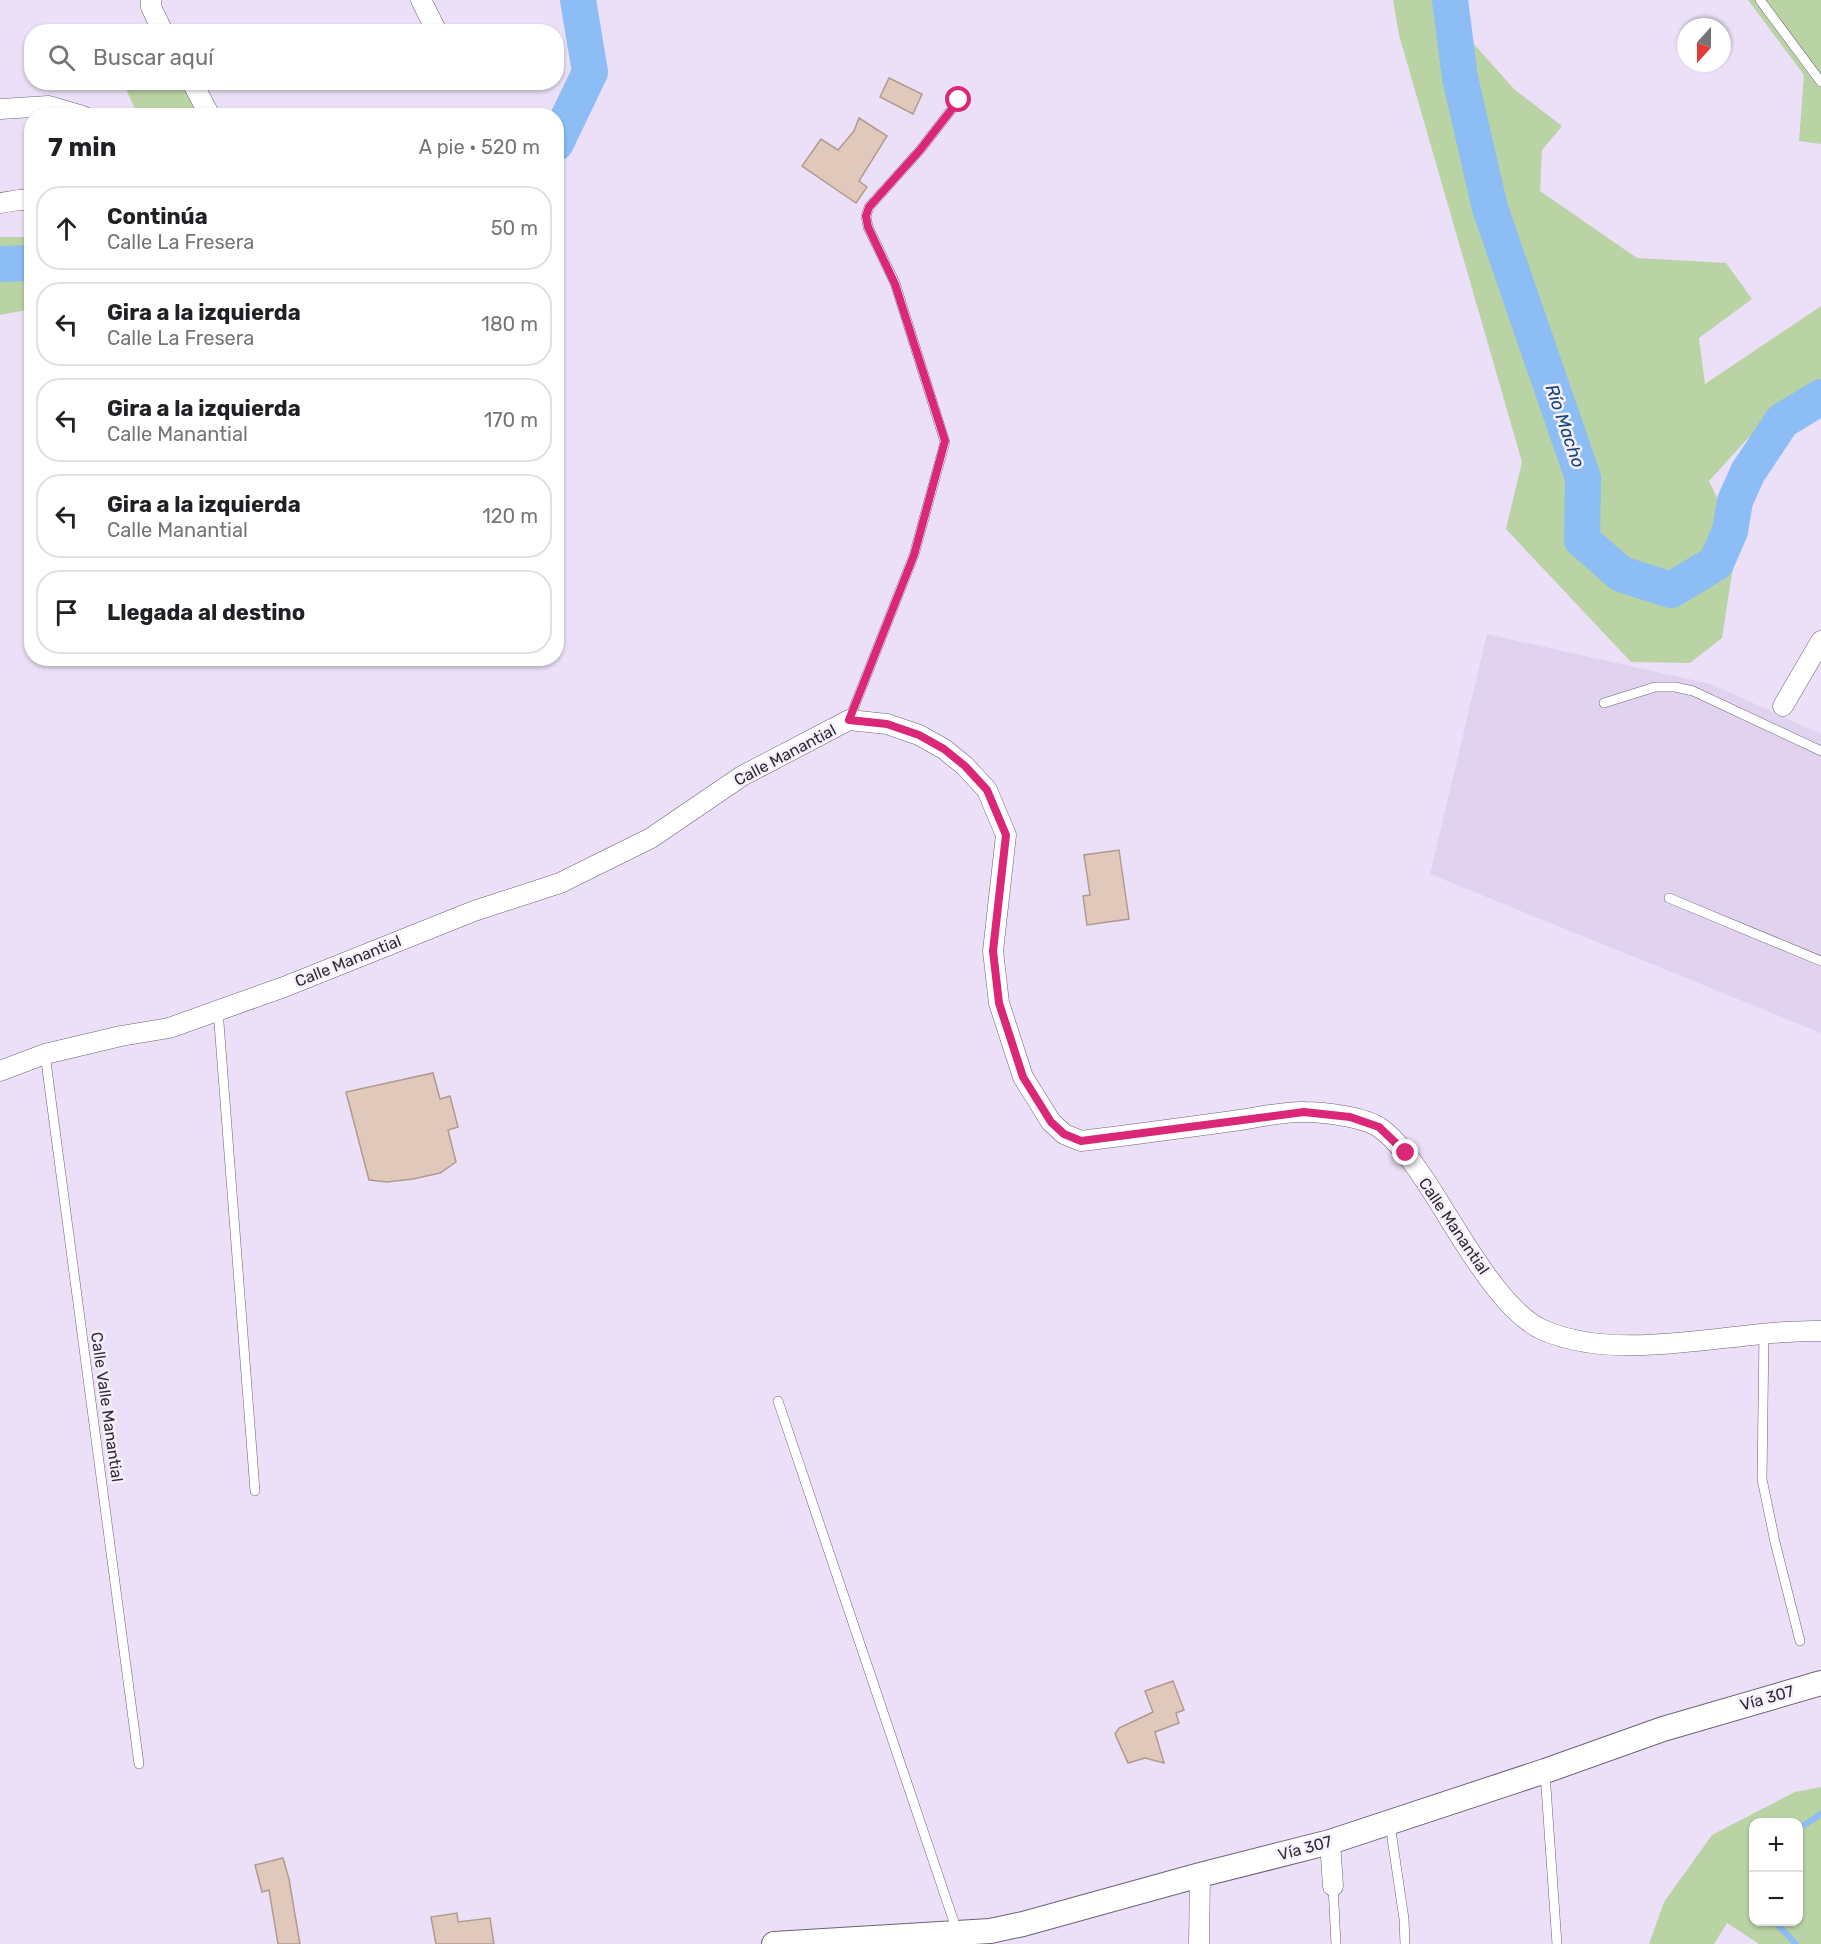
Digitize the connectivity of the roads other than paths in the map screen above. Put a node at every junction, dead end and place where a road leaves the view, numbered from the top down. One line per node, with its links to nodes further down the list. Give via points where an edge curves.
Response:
1 (151, 0): 4 (street)
2 (421, 0): 5 (street)
3 (1760, 0): 6 (lane)
4 (159, 24)
5 (433, 24)
6 (1821, 82)
7 (196, 90): 12 (street)
8 (959, 100): 19 (lane, via 869,207 866,216 895,284 945,441 914,555)
9 (24, 108): 13 (street)
10 (25, 108): 11 (street)
11 (57, 108)
12 (206, 108)
13 (0, 110)
14 (24, 200): 15 (street)
15 (0, 203)
16 (1821, 641): 18 (street)
17 (1604, 703): 20 (lane, via 1655,687 1675,687 1693,691)
18 (1783, 706)
19 (849, 720): 23 (street, Calle Manantial, via 742,776 651,838 560,883 474,910); 27 (street, Calle Manantial, via 887,724 919,735 944,749 987,790 1006,835 993,951 999,1003 1023,1077 1051,1122 1064,1134 1081,1141 1304,1112 1350,1117 1379,1127 1406,1153 1476,1262 1516,1311 1541,1329 1572,1341 1628,1346)
20 (1821, 751)
21 (1669, 898): 22 (lane)
22 (1821, 961)
23 (218, 1010): 24 (street, Calle Manantial, via 169,1028); 29 (lane)
24 (45, 1053): 25 (street, Calle Manantial); 32 (lane, Calle Valle Manantial)
25 (0, 1071)
26 (1821, 1331): 27 (street, Calle Manantial)
27 (1764, 1333): 30 (lane, via 1762,1479)
28 (778, 1401): 38 (lane)
29 (255, 1491)
30 (1800, 1641)
31 (1821, 1683): 33 (street, Vía 307, via 1663,1728)
32 (140, 1764)
33 (1545, 1771): 34 (street, Vía 307); 43 (lane)
34 (1390, 1823): 35 (street, Vía 307); 42 (lane)
35 (1330, 1842): 36 (street, Vía 307); 37 (street)
36 (1200, 1875): 38 (street, Vía 307, via 1023,1924); 40 (street)
37 (1332, 1886): 41 (lane)
38 (958, 1934): 39 (street, Vía 307)
39 (774, 1944)
40 (1199, 1944)
41 (1336, 1944)
42 (1405, 1944)
43 (1557, 1944)

